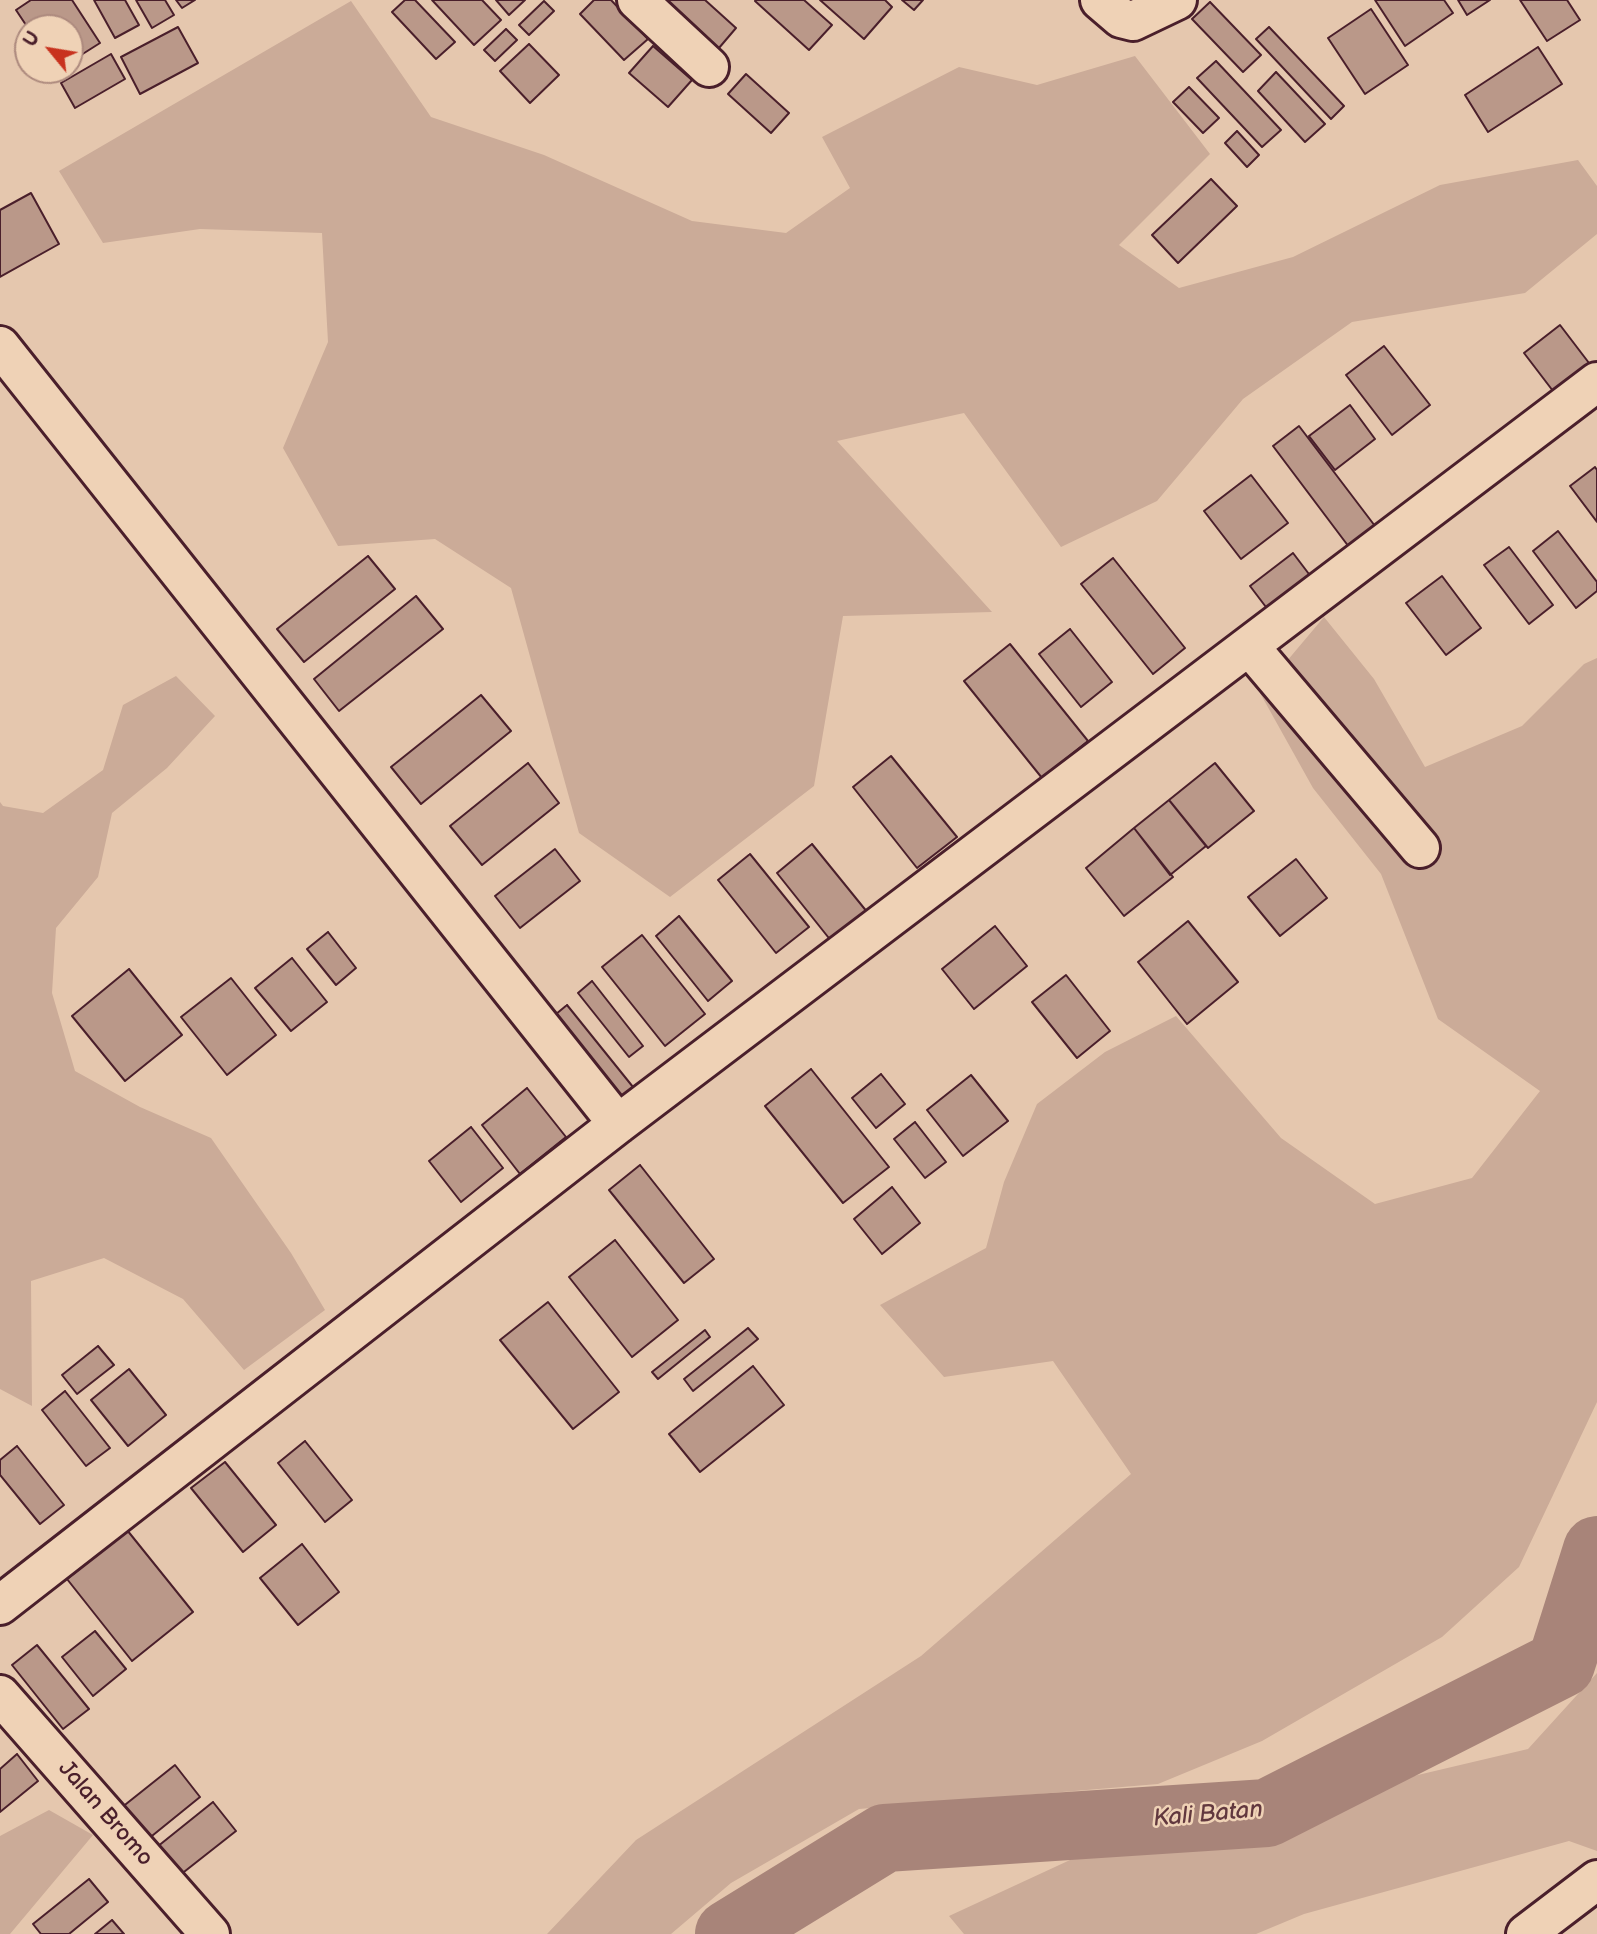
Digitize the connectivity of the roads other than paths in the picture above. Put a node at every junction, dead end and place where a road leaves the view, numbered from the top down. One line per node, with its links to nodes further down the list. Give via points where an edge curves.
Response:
1 (637, 0): 4 (street)
2 (1100, 0): 3 (street, via 1121,18 1133,21)
3 (1177, 0)
4 (709, 67)
5 (0, 346): 9 (street)
6 (1597, 382): 7 (street)
7 (1249, 646): 8 (street); 9 (street)
8 (1420, 848)
9 (618, 1124): 10 (street)
10 (0, 1605)
11 (0, 1695): 13 (street, Jalan Bromo)
12 (1597, 1880): 14 (street)
13 (210, 1934)
14 (1526, 1934)

